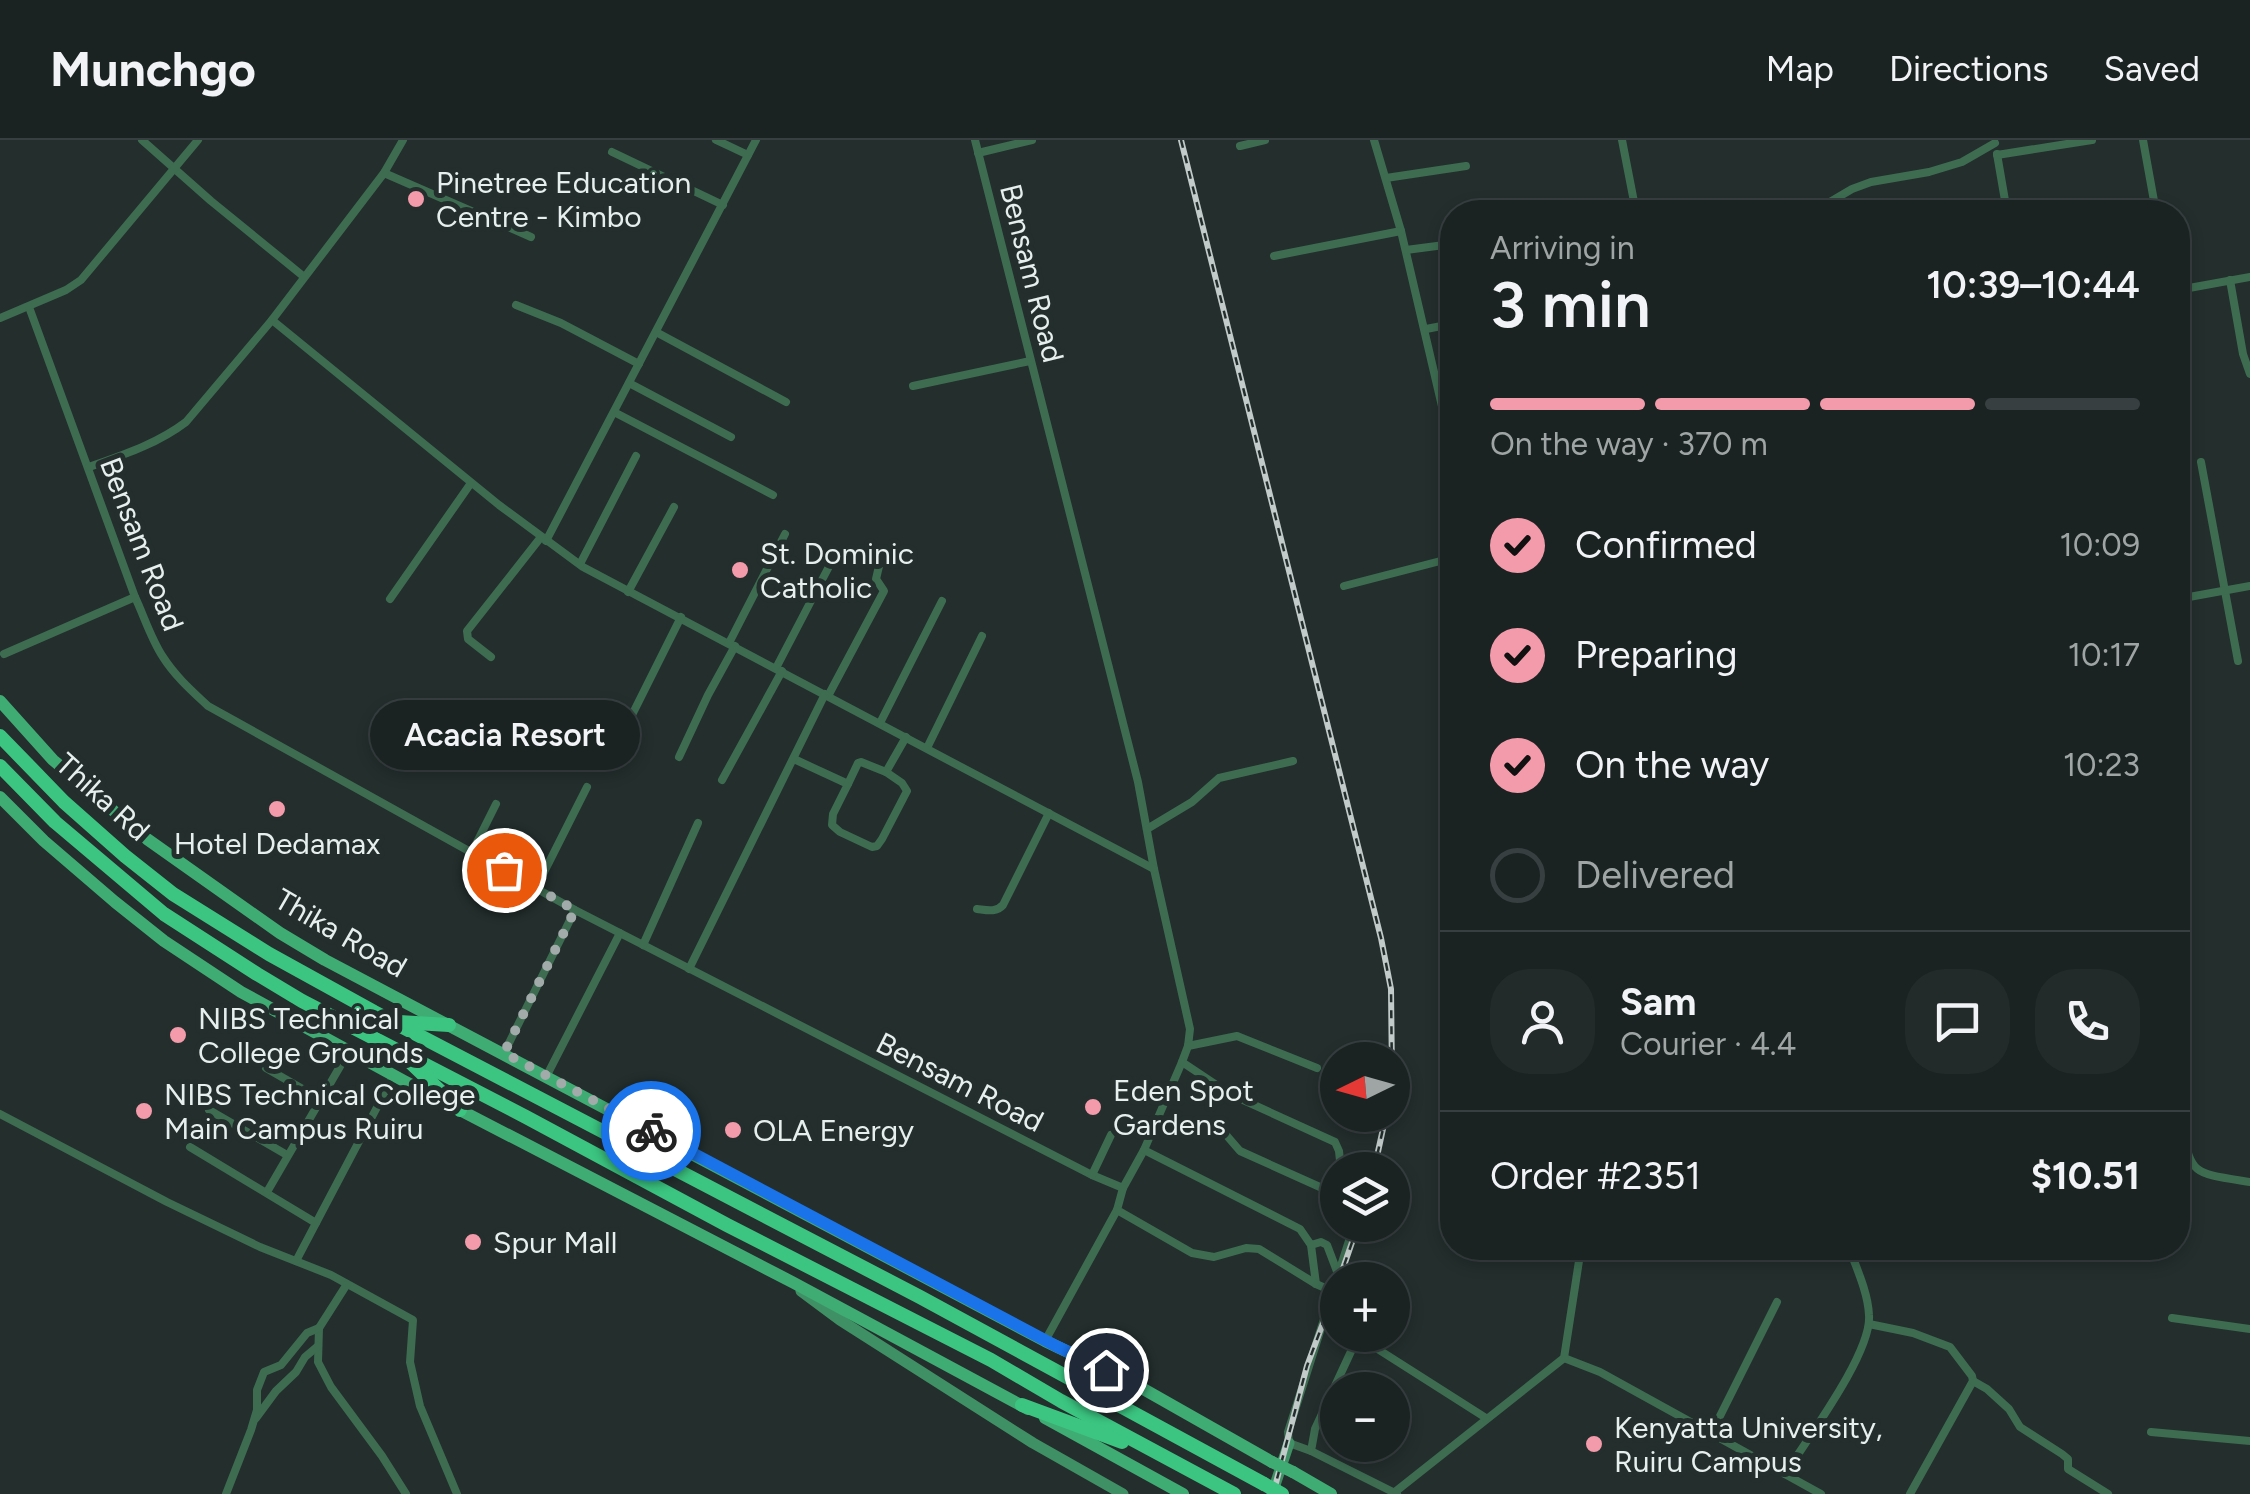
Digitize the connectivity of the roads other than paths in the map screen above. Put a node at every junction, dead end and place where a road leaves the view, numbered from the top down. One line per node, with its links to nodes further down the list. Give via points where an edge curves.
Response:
1 (142, 140): 20 (street)
2 (198, 140): 20 (street)
3 (403, 140): 21 (street)
4 (716, 140): 18 (street)
5 (756, 140): 18 (street)
6 (975, 140): 16 (street, Bensam Road)
7 (1032, 140): 16 (street)
8 (1265, 140): 14 (street)
9 (1374, 140): 22 (street)
10 (1622, 140): 23 (street)
11 (2092, 140): 17 (street)
12 (2143, 140): 26 (street)
13 (1994, 142): 17 (street); 24 (street, via 1962,162 1871,182)
14 (1240, 146)
15 (612, 152): 27 (street)
16 (978, 153): 44 (street, Bensam Road)
17 (1997, 154): 25 (street)
18 (748, 155): 27 (street)
19 (1466, 166): 22 (street)
20 (176, 169): 33 (street); 38 (street, via 81,280)
21 (384, 173): 29 (street); 33 (street)
22 (1386, 178): 28 (street)
23 (1634, 200)
24 (1833, 200)
25 (2005, 200)
26 (2154, 200)
27 (723, 205): 43 (street)
28 (1401, 231): 31 (street); 32 (street)
29 (531, 238)
30 (1440, 246): 31 (street)
31 (1406, 250): 42 (street)
32 (1274, 256)
33 (303, 276): 40 (street)
34 (2250, 276): 35 (street)
35 (2230, 280): 36 (street); 46 (street)
36 (2190, 288)
37 (516, 305): 45 (street)
38 (28, 307): 39 (street); 55 (street, Bensam Road)
39 (0, 318)
40 (272, 320): 55 (street, via 186,422 148,445); 56 (street)
41 (1440, 326): 42 (street)
42 (1426, 329): 49 (street)
43 (656, 332): 45 (street); 50 (street)
44 (1030, 361): 48 (street); 99 (street, Bensam Road)
45 (640, 364): 47 (street)
46 (2250, 374)
47 (630, 383): 51 (street); 52 (street)
48 (914, 386)
49 (1440, 394)
50 (786, 402)
51 (614, 412): 57 (street); 60 (street)
52 (731, 436)
53 (636, 456): 64 (street)
54 (2201, 462): 67 (street)
55 (88, 467): 69 (street, Bensam Road)
56 (471, 483): 60 (street); 71 (street)
57 (772, 495)
58 (674, 507): 68 (street)
59 (785, 534): 75 (street)
60 (543, 539): 64 (street); 77 (street, via 466,631)
61 (836, 554): 79 (street)
62 (1440, 561): 65 (street)
63 (880, 562): 80 (street, via 876,580 884,592)
64 (580, 564): 68 (street)
65 (1344, 586)
66 (2250, 586): 67 (street)
67 (2226, 590): 70 (street); 78 (street)
68 (628, 592): 73 (street)
69 (135, 596): 76 (street); 100 (street, Bensam Road, via 161,655 208,706)
70 (2190, 597)
71 (390, 599)
72 (942, 602): 83 (street)
73 (681, 618): 75 (street); 82 (street)
74 (982, 636): 86 (street)
75 (732, 644): 79 (street); 87 (street)
76 (4, 654)
77 (491, 657)
78 (2238, 661)
79 (779, 670): 80 (street); 92 (street)
80 (827, 695): 83 (street); 88 (street)
81 (0, 701): 110 (main road, Thika Road, via 53,760 147,839 280,933)
82 (631, 718)
83 (880, 724): 85 (street)
84 (0, 736): 103 (highway, Thika Rd, via 64,802)
85 (906, 737): 86 (street); 91 (street)
86 (927, 748): 97 (street)
87 (679, 757)
88 (794, 759): 93 (street); 108 (street)
89 (1293, 762): 99 (street, via 1220,778)
90 (0, 766): 112 (highway, via 164,914 302,1001)
91 (886, 772): 93 (street, via 858,763); 93 (street, via 906,791 877,846 832,825)
92 (722, 780)
93 (848, 784)
94 (587, 787): 102 (street)
95 (0, 797): 113 (main road, via 164,941)
96 (496, 804): 100 (street)
97 (1049, 813): 101 (street); 105 (street, via 1002,905)
98 (698, 823): 107 (street)
99 (1146, 830): 101 (street, Bensam Road)
100 (472, 852): 102 (street, Bensam Road)
101 (1154, 869): 111 (street, Bensam Road)
102 (536, 888): 104 (street, Bensam Road)
103 (173, 894): 109 (highway, Thika Road)
104 (575, 910): 106 (street, Bensam Road); 114 (street)
105 (977, 910)
106 (620, 933): 107 (street, Bensam Road); 119 (street)
107 (643, 945): 108 (street, Bensam Road)
108 (690, 969): 131 (street, Bensam Road)
109 (394, 1022): 110 (highway); 167 (highway, Thika Road, via 920,1297)
110 (449, 1025): 114 (main road, Thika Road)
111 (1188, 1046): 115 (street, Bensam Road); 117 (street, via 1237,1036)
112 (395, 1048): 122 (highway); 165 (highway)
113 (349, 1050): 118 (main road); 120 (street)
114 (504, 1053): 119 (main road, Thika Road)
115 (1182, 1062): 124 (street, Bensam Road); 128 (street, via 1230,1094 1335,1142)
116 (266, 1068): 120 (street)
117 (1317, 1068)
118 (394, 1075): 122 (main road); 137 (street)
119 (546, 1077): 153 (main road, Thika Road)
120 (320, 1099): 129 (street)
121 (209, 1110): 129 (street)
122 (460, 1110): 143 (main road)
123 (0, 1114): 141 (street)
124 (1156, 1123): 127 (street, Bensam Road); 133 (street, via 1222,1129 1239,1150)
125 (1110, 1135): 131 (street)
126 (190, 1147): 135 (street)
127 (1144, 1150): 134 (street, Bensam Road); 138 (street, via 1300,1229)
128 (1339, 1152)
129 (287, 1155): 135 (street)
130 (2190, 1161): 132 (street, via 2198,1172)
131 (1092, 1175): 134 (street, Bensam Road)
132 (2250, 1182)
133 (1320, 1187)
134 (1123, 1188): 136 (street)
135 (267, 1192): 137 (street)
136 (1117, 1210): 145 (street, via 1192,1253 1214,1257 1259,1249); 153 (street)
137 (316, 1223): 141 (street)
138 (1311, 1245): 142 (street, via 1327,1245); 145 (street)
139 (1579, 1260): 155 (street)
140 (1854, 1260): 149 (street)
141 (296, 1261): 144 (street)
142 (1333, 1262)
143 (794, 1282): 157 (main road); 172 (street, via 855,1330)
144 (347, 1284): 150 (street); 171 (street, via 413,1320 410,1362 420,1406)
145 (1316, 1284): 146 (street)
146 (1320, 1286)
147 (1777, 1302): 161 (street)
148 (2172, 1318): 152 (street)
149 (1869, 1324): 156 (street, via 1950,1347); 166 (street, via 1858,1360)
150 (320, 1328): 154 (street); 159 (street, via 264,1372)
151 (1320, 1329): 163 (street)
152 (2250, 1329)
153 (1045, 1340): 176 (main road, Thika Road, bridge)
154 (318, 1346): 159 (street); 170 (street, via 318,1362 332,1387)
155 (1564, 1358): 158 (street); 161 (street)
156 (1973, 1381): 178 (street); 179 (street, via 2009,1409 2020,1427 2068,1459 2068,1469)
157 (1022, 1406): 165 (highway); 173 (main road)
158 (1486, 1418): 164 (street, via 1359,1341 1315,1429); 168 (street)
159 (254, 1422): 169 (street)
160 (2151, 1432): 162 (street)
161 (1711, 1434): 166 (street)
162 (2250, 1441)
163 (1289, 1443): 164 (street); 167 (street)
164 (1311, 1451): 168 (street)
165 (1165, 1458): 174 (highway)
166 (1785, 1474): 177 (street)
167 (1268, 1489): 175 (highway, Thika Road, bridge)
168 (1396, 1493)
169 (226, 1494)
170 (406, 1494)
171 (456, 1494)
172 (1122, 1494)
173 (1184, 1494)
174 (1234, 1494)
175 (1282, 1494)
176 (1331, 1494)
177 (1822, 1494)
178 (1910, 1494)
179 (2108, 1494)

